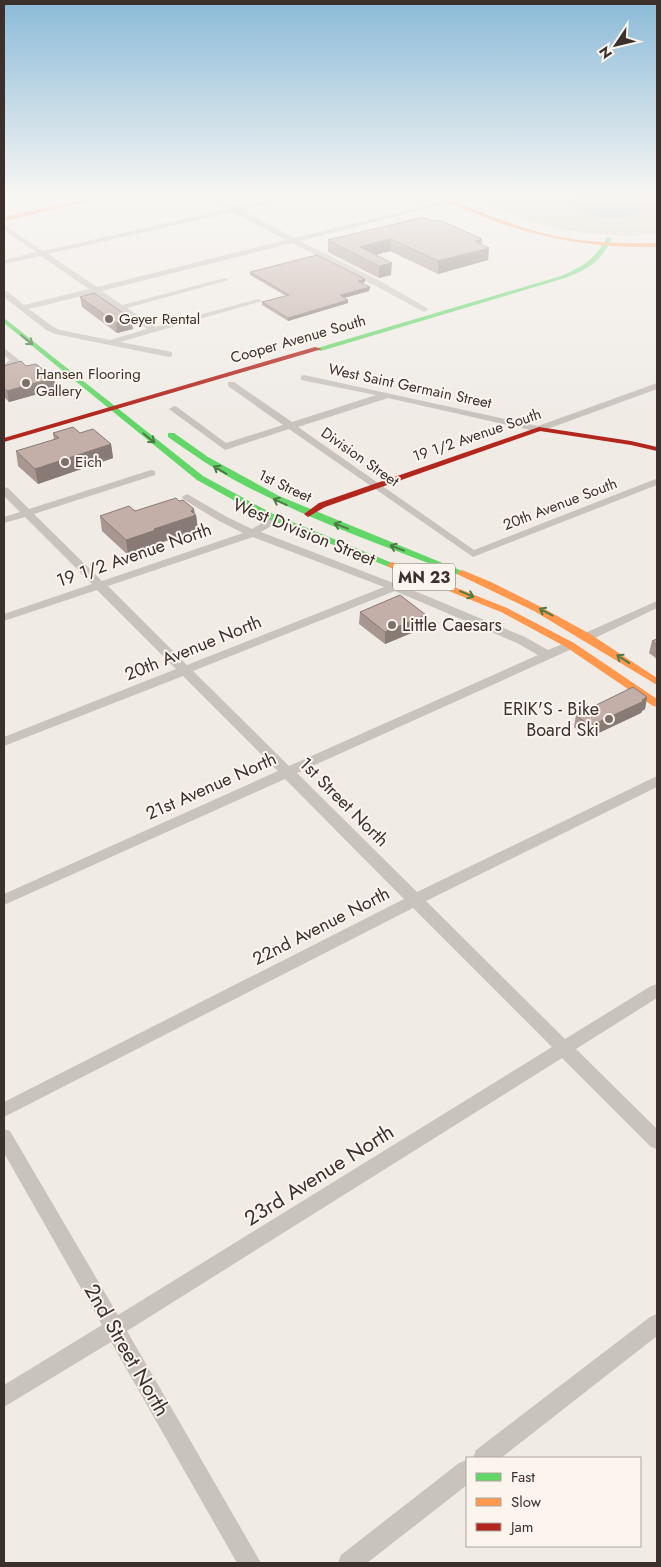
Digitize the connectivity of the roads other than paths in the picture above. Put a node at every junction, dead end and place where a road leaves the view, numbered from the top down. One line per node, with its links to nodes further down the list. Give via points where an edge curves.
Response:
1 (65, 269): 7 (street)
2 (174, 269): 7 (street)
3 (350, 269): 13 (street)
4 (562, 269): 13 (main road)
5 (579, 269): 25 (main road, Cooper Avenue South, via 555,280)
6 (225, 280): 12 (street)
7 (94, 289): 11 (street); 12 (street)
8 (4, 293): 11 (street)
9 (258, 302): 15 (street)
10 (4, 305): 16 (main road)
11 (22, 308): 16 (street, via 49,328)
12 (120, 308): 15 (street)
13 (424, 310): 25 (main road)
14 (4, 320): 26 (main road, 1st Street / MN 23, one-way to 26)
15 (152, 329): 17 (street)
16 (56, 338): 17 (street)
17 (110, 342): 19 (street)
18 (4, 351): 20 (street, via 15,360)
19 (169, 354)
20 (4, 369)
21 (304, 378): 24 (street, West Saint Germain Street)
22 (231, 384): 30 (street, Division Street)
23 (657, 386): 31 (street, 19 1/2 Avenue South)
24 (388, 395): 30 (street); 31 (street, West Saint Germain Street)
25 (123, 398): 26 (main road); 28 (main road)
26 (108, 405): 32 (main road); 33 (main road); 43 (main road, 1st Street / MN 23, one-way to 43, via 206,482)
27 (174, 409): 30 (street, via 225,447)
28 (143, 414)
29 (158, 425): 41 (main road, 1st Street / MN 23, one-way to 29, via 228,475)
30 (290, 426): 37 (street, Division Street)
31 (539, 430): 34 (main road, West Saint Germain Street); 37 (main road, 19 1/2 Avenue South)
32 (4, 431)
33 (4, 440)
34 (657, 448)
35 (151, 473): 40 (street)
36 (657, 482): 45 (street, 20th Avenue South)
37 (375, 486): 41 (main road, 19 1/2 Avenue South, via 322,505); 45 (street, Division Street)
38 (4, 490): 40 (street, 1st Street North)
39 (187, 497): 44 (street, West Division Street)
40 (26, 512): 42 (street); 46 (street, 1st Street North)
41 (308, 514): 50 (main road, 1st Street / MN 23, one-way to 41, via 476,579)
42 (4, 520)
43 (274, 520): 44 (street, 19 1/2 Avenue North); 51 (main road, 1st Street / MN 23, one-way to 51, via 457,590)
44 (253, 533): 46 (street, 19 1/2 Avenue North); 47 (street, West Division Street)
45 (473, 554)
46 (99, 585): 49 (street, 19 1/2 Avenue North); 53 (street, 1st Street North)
47 (395, 588): 52 (street, West Division Street, via 521,640); 53 (street, 20th Avenue North)
48 (657, 604): 50 (street)
49 (4, 618)
50 (589, 636): 54 (main road, MN 23, one-way to 50)
51 (570, 644): 52 (street, 21st Avenue North); 55 (main road, MN 23)
52 (547, 655): 57 (street, 21st Avenue North)
53 (185, 670): 56 (street, 20th Avenue North); 57 (street, 1st Street North)
54 (657, 682)
55 (657, 704)
56 (4, 742)
57 (287, 772): 59 (street, 21st Avenue North); 60 (street, 1st Street North)
58 (657, 781): 60 (street, 22nd Avenue North)
59 (4, 900)
60 (415, 900): 62 (street, 1st Street North); 63 (street, 22nd Avenue North)
61 (657, 990): 62 (street, 23rd Avenue North)
62 (564, 1048): 65 (street, 1st Street North); 67 (street, 23rd Avenue North)
63 (4, 1110)
64 (4, 1137): 67 (street, 2nd Street North)
65 (657, 1141)
66 (657, 1324): 69 (street)
67 (114, 1328): 68 (street, 23rd Avenue North); 71 (street, 2nd Street North)
68 (4, 1397)
69 (485, 1457)
70 (466, 1472): 72 (street)
71 (250, 1563)
72 (349, 1563)

